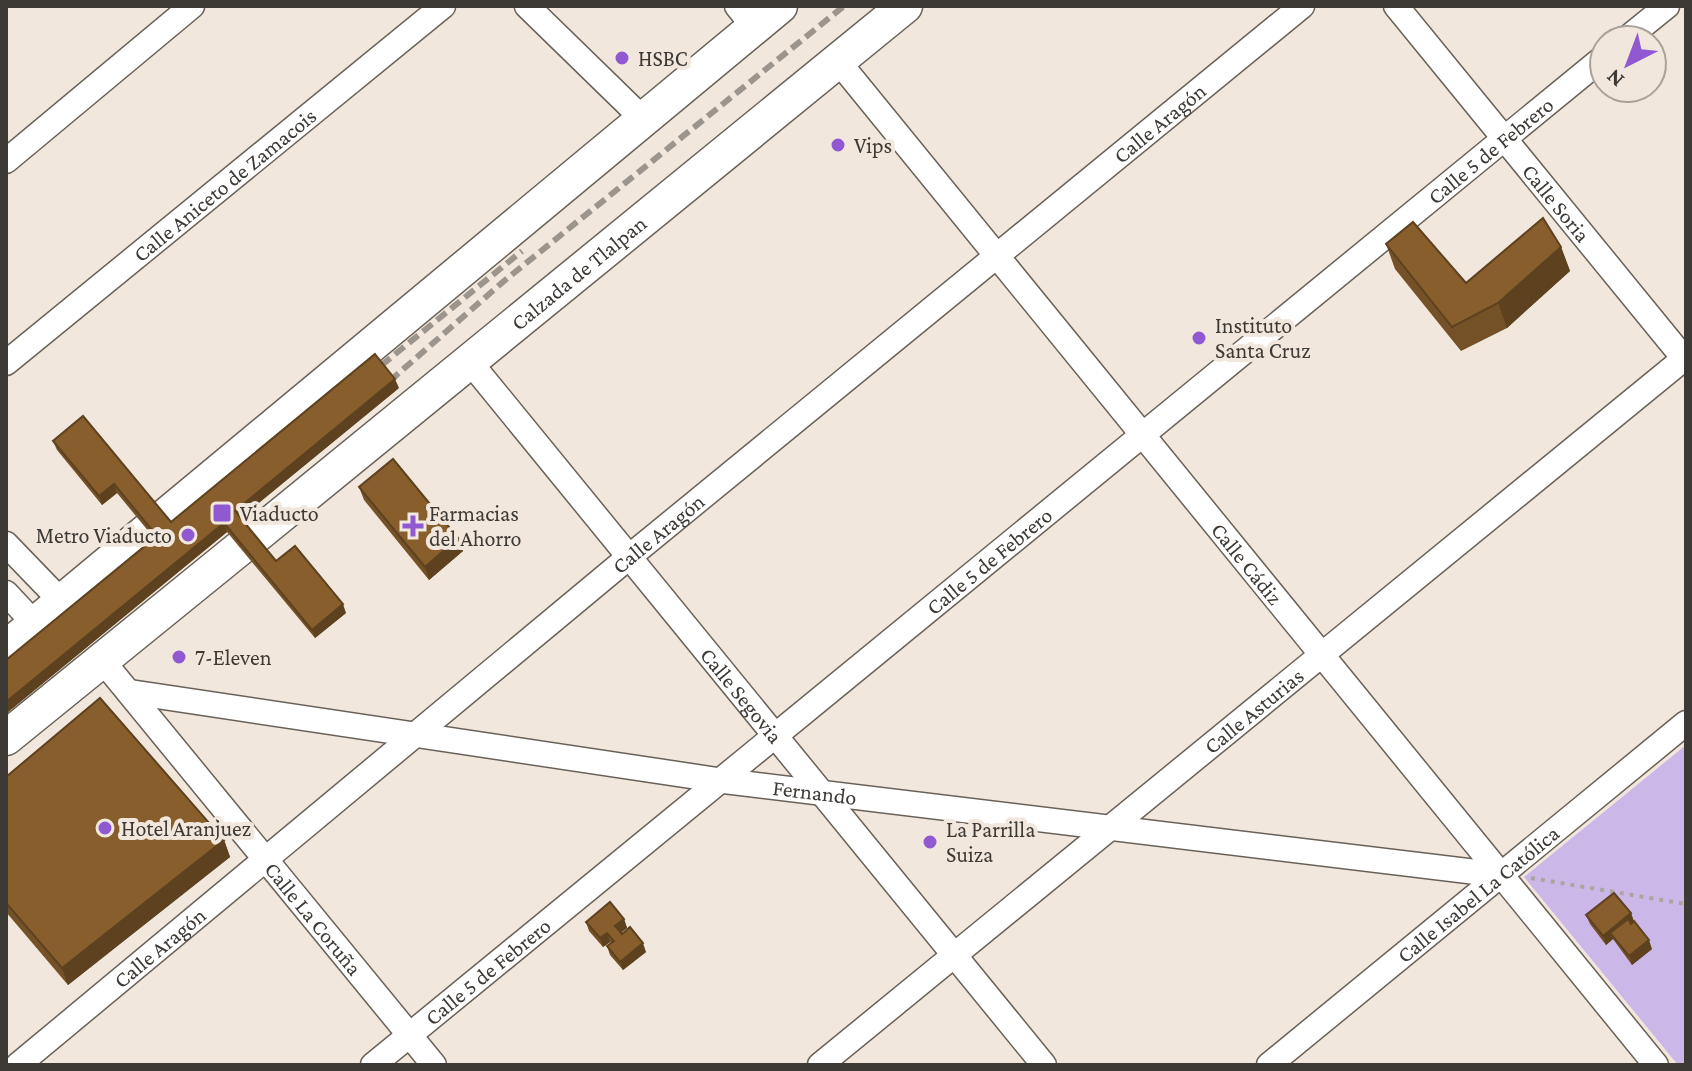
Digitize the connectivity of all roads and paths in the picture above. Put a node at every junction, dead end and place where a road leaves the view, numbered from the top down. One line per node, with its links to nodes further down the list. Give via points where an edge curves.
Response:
1 (192, 6): 14 (street)
2 (443, 6): 18 (street, Calle Aniceto de Zamacois)
3 (527, 6): 12 (street)
4 (905, 6): 10 (highway, Calzada de Tlalpan)
5 (1302, 6): 15 (street, Calle Aragón)
6 (1396, 6): 13 (street, Calle Soria)
7 (1667, 6): 9 (street)
8 (757, 13): 12 (highway)
9 (1645, 24)
10 (838, 61): 15 (street, Calle Cádiz); 17 (highway, Calzada de Tlalpan)
11 (1588, 70): 13 (street, Calle 5 de Febrero)
12 (643, 119): 23 (highway)
13 (1504, 138): 16 (street, Calle Soria); 19 (street, Calle 5 de Febrero)
14 (6, 161)
15 (996, 255): 19 (street, Calle Cádiz); 21 (street, Calle Aragón)
16 (1685, 359): 26 (street, Calle Asturias)
17 (470, 362): 21 (street, Calle Segovia); 27 (highway, Calzada de Tlalpan)
18 (6, 363)
19 (1144, 437): 26 (street, Calle Cádiz); 31 (street, Calle 5 de Febrero)
20 (6, 544): 23 (street)
21 (629, 557): 30 (street, Calle Aragón); 31 (street, Calle Segovia)
22 (6, 593): 24 (street)
23 (62, 602): 24 (highway)
24 (35, 624): 25 (highway)
25 (6, 648)
26 (1323, 656): 35 (street, Calle Asturias); 37 (street, Calle Cádiz)
27 (102, 660): 28 (street, Calle La Coruña); 32 (highway, Calzada de Tlalpan)
28 (130, 692): 30 (street, Fernando); 36 (street, Calle La Coruña)
29 (1686, 723): 37 (street, Calle Isabel La Católica)
30 (414, 736): 33 (street, Fernando); 36 (street, Calle Aragón)
31 (776, 737): 33 (street, Calle 5 de Febrero); 34 (street, Calle Segovia)
32 (6, 738)
33 (724, 781): 34 (street, Fernando); 40 (street, Calle 5 de Febrero)
34 (822, 792): 35 (street, Fernando); 39 (street, Calle Segovia)
35 (1109, 826): 37 (street, Fernando); 39 (street, Calle Asturias)
36 (265, 857): 40 (street, Calle La Coruña); 41 (street, Calle Aragón)
37 (1501, 875): 38 (path); 46 (street, Calle Isabel La Católica); 47 (street, Calle Cádiz)
38 (1686, 904)
39 (954, 954): 44 (street, Calle Asturias); 45 (street, Calle Segovia)
40 (410, 1035): 42 (street, Calle 5 de Febrero); 43 (street, Calle La Coruña)
41 (18, 1065)
42 (373, 1065)
43 (434, 1065)
44 (820, 1065)
45 (1044, 1065)
46 (1269, 1065)
47 (1656, 1065)

